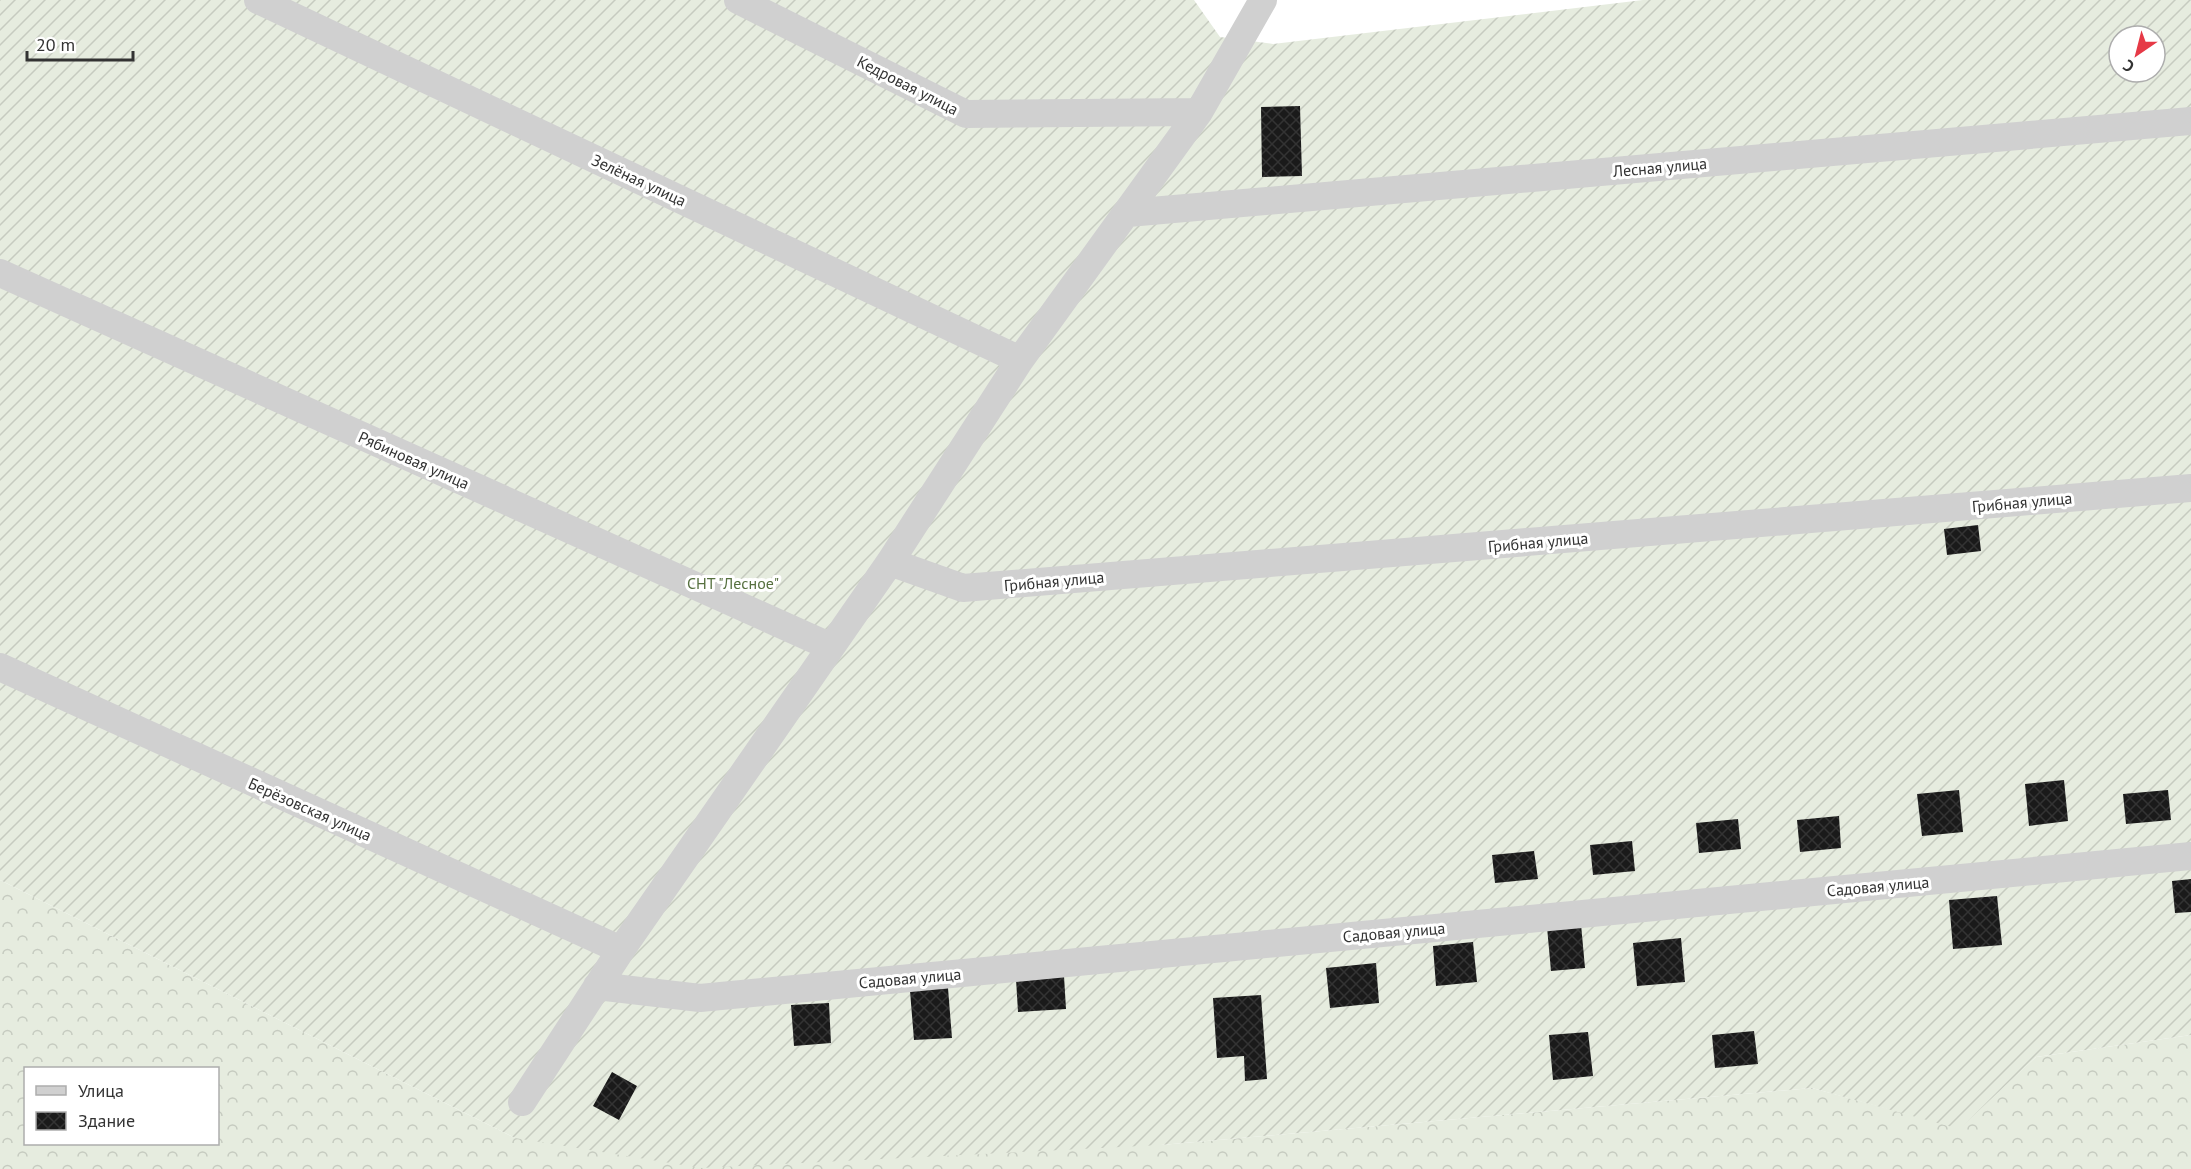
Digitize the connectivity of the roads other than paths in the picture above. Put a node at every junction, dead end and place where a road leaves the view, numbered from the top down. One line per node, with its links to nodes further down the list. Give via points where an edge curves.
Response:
1 (258, 0): 8 (street, Зелёная улица)
2 (738, 0): 4 (street, Кедровая улица, via 966,114)
3 (1263, 0): 4 (street)
4 (1199, 112): 6 (street)
5 (2191, 121): 6 (street, Лесная улица)
6 (1128, 213): 8 (street)
7 (0, 273): 11 (street, Рябиновая улица)
8 (1020, 360): 10 (street)
9 (2191, 488): 10 (street, Грибная улица, via 963,588)
10 (890, 562): 11 (street)
11 (829, 646): 14 (street)
12 (0, 668): 14 (street, Берёзовская улица)
13 (2191, 856): 15 (street, Садовая улица, via 700,998)
14 (621, 950): 15 (street)
15 (597, 986): 16 (street)
16 (522, 1102)

